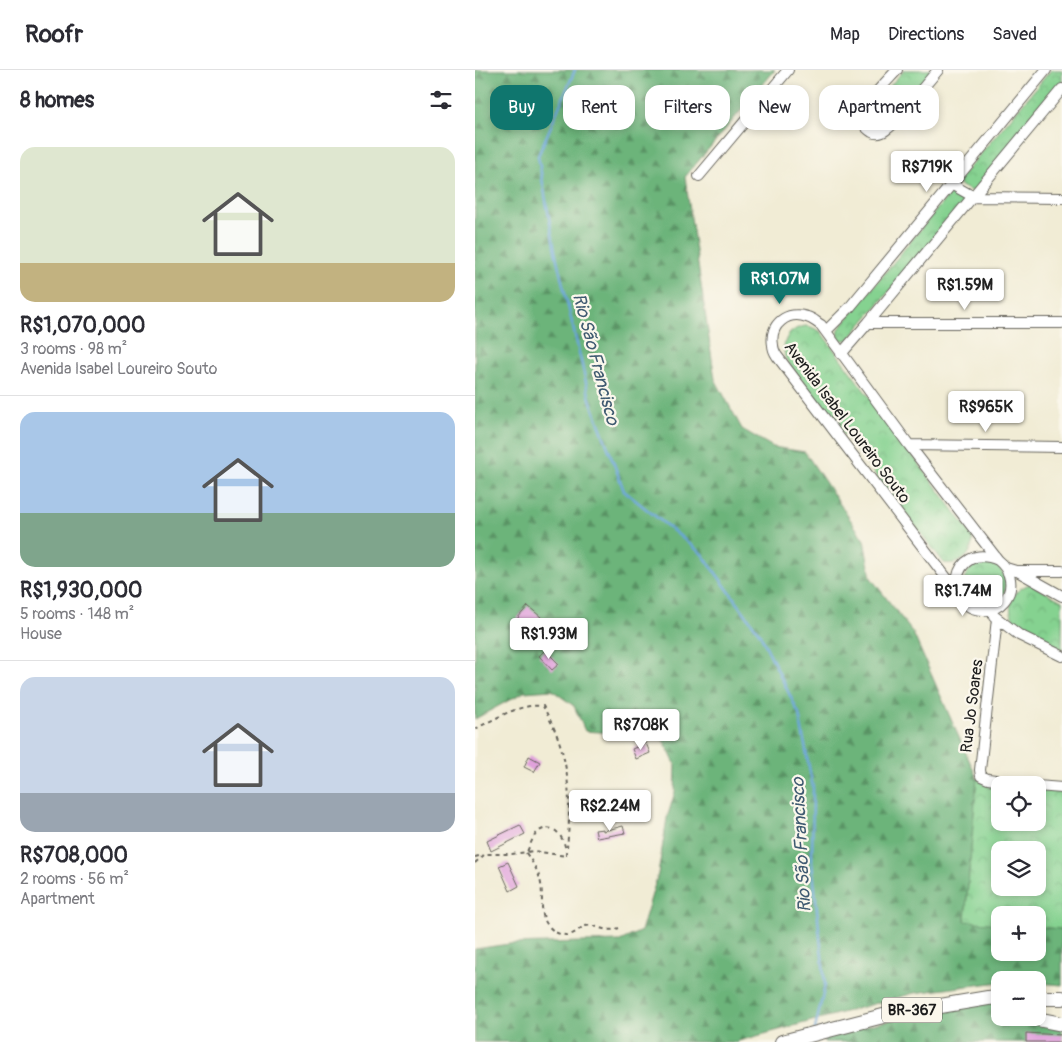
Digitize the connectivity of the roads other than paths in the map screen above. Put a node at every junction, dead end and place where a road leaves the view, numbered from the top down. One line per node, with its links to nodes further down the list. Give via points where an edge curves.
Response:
1 (788, 70): 6 (street)
2 (897, 70): 3 (street, via 862,111 862,120 875,133 884,132 892,125)
3 (938, 70)
4 (1046, 70): 7 (street)
5 (1062, 89): 8 (street)
6 (699, 176)
7 (951, 184): 8 (street); 12 (street)
8 (973, 197): 9 (street); 10 (street)
9 (1062, 198)
10 (868, 323): 11 (street); 13 (street)
11 (1062, 323)
12 (826, 332): 13 (street, Avenida Isabel Loureiro Souto); 20 (street, Avenida Isabel Loureiro Souto, via 807,317 787,316 773,331 772,344 777,356)
13 (841, 354): 14 (street, Avenida Isabel Loureiro Souto)
14 (909, 445): 15 (street); 16 (street, Avenida Isabel Loureiro Souto)
15 (1062, 446)
16 (998, 560): 17 (street, Avenida Isabel Loureiro Souto); 20 (street, via 989,556 970,559 958,574)
17 (1006, 568): 18 (street); 22 (street, via 1011,585 1008,594 996,608)
18 (1016, 571): 19 (street); 21 (street)
19 (1062, 571)
20 (958, 593): 22 (street, Avenida Isabel Loureiro Souto, via 966,605)
21 (1062, 596)
22 (987, 610): 23 (street)
23 (997, 619): 24 (street, via 1019,635); 25 (street, Rua Jo Soares, via 980,770 981,776)
24 (1062, 656)
25 (991, 779)
26 (1046, 787): 27 (street)
27 (1062, 788)
28 (1046, 998): 29 (main road)
29 (1062, 998)
30 (991, 1000): 33 (main road, BR-367, via 887,1015)
31 (1046, 1021): 32 (main road)
32 (1062, 1024)
33 (788, 1040)

